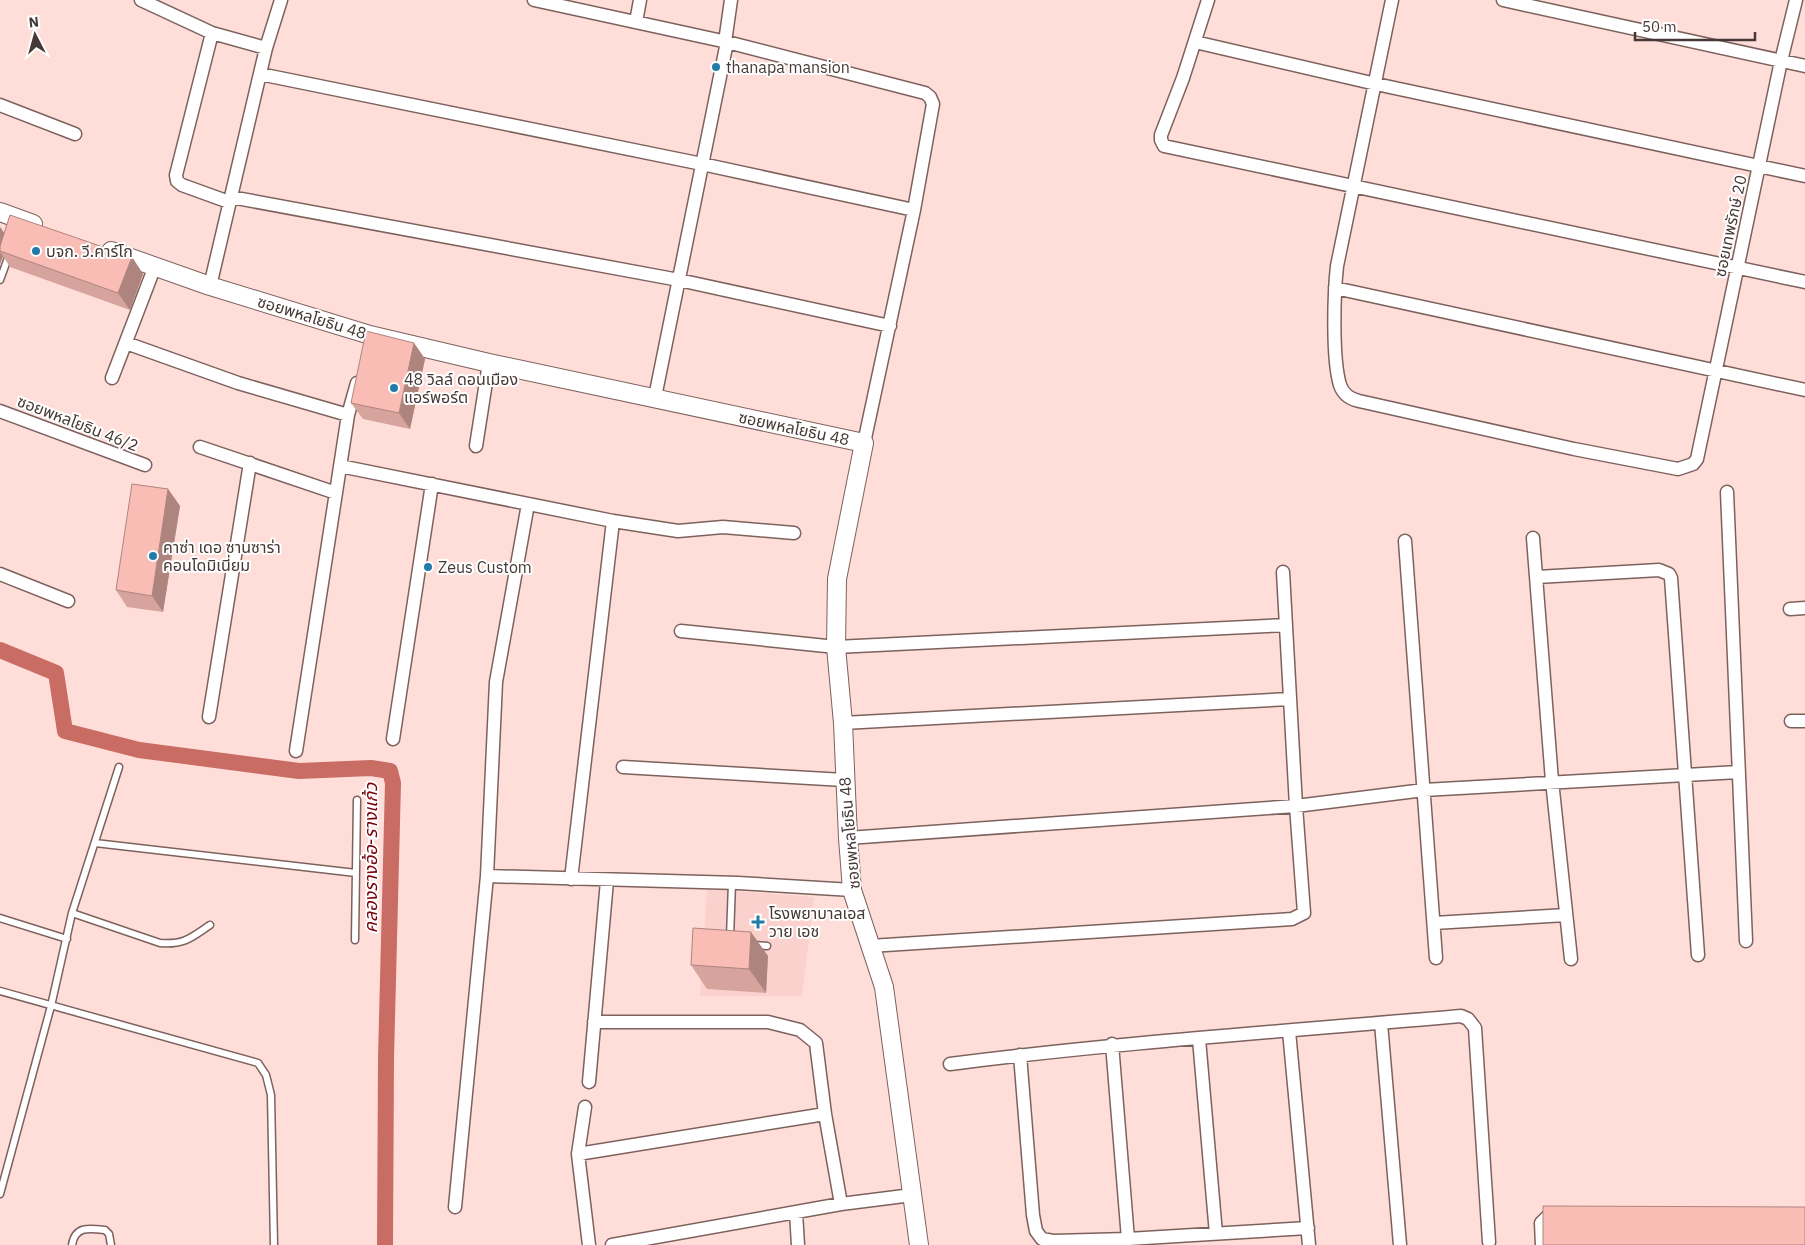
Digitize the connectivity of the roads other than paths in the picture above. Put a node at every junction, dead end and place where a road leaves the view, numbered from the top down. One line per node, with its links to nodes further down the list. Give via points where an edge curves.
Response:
1 (141, 0): 11 (street)
2 (282, 0): 14 (street)
3 (534, 0): 10 (street)
4 (640, 0): 10 (street)
5 (731, 0): 12 (street)
6 (1208, 0): 13 (street)
7 (1392, 0): 18 (street)
8 (1503, 0): 15 (street)
9 (1796, 0): 15 (street, ซอยเทพรักษ์ 20)
10 (636, 22): 12 (street)
11 (212, 33): 14 (street); 25 (street, via 176,175 182,185)
12 (726, 42): 21 (street); 26 (street, via 925,93 930,97 933,104)
13 (1195, 42): 18 (street); 24 (street, via 1161,135 1164,146)
14 (266, 48): 17 (street)
15 (1781, 60): 16 (street); 22 (street, ซอยเทพรักษ์ 20)
16 (1805, 66)
17 (260, 74): 21 (street); 25 (street)
18 (1376, 84): 22 (street); 24 (street)
19 (0, 104): 20 (street)
20 (75, 134)
21 (702, 164): 26 (street); 34 (street)
22 (1759, 166): 23 (street); 32 (street, ซอยเทพรักษ์ 20)
23 (1805, 176)
24 (1354, 185): 32 (street); 37 (street)
25 (230, 199): 34 (street); 36 (street)
26 (914, 210): 38 (street)
27 (10, 219): 28 (street)
28 (53, 231)
29 (99, 247): 31 (street, ซอยพหลโยธิน 48)
30 (10, 252): 33 (lane)
31 (155, 266): 36 (street, ซอยพหลโยธิน 48); 39 (street)
32 (1737, 268): 35 (street); 42 (street, ซอยเทพรักษ์ 20)
33 (0, 280)
34 (679, 280): 38 (street); 45 (street)
35 (1805, 282)
36 (210, 286): 40 (street, ซอยพหลโยธิน 48, via 369,340)
37 (1335, 288): 42 (street); 42 (street, ซอยเทพรักษ์ 20, via 1337,369 1340,385 1350,398 1574,449 1678,468 1693,464 1697,459)
38 (890, 326): 48 (street)
39 (126, 343): 43 (street); 47 (street, via 238,383)
40 (489, 363): 45 (street, ซอยพหลโยธิน 48); 49 (street)
41 (360, 371): 47 (street)
42 (1715, 372): 44 (street)
43 (112, 378)
44 (1805, 390)
45 (655, 398): 48 (street, ซอยพหลโยธิน 48)
46 (0, 411): 52 (street, ซอยพหลโยธิน 46/2)
47 (348, 415): 53 (street)
48 (864, 443): 70 (street, ซอยพหลโยธิน 48, via 837,579)
49 (476, 446)
50 (200, 447): 51 (street)
51 (250, 463): 56 (street); 72 (street)
52 (145, 466)
53 (340, 466): 54 (street); 56 (street)
54 (432, 484): 57 (street); 76 (street)
55 (1727, 492): 80 (street)
56 (336, 493): 77 (street)
57 (528, 504): 58 (street); 90 (street, via 496,682)
58 (613, 521): 59 (street, via 678,531 723,526); 91 (street)
59 (794, 533)
60 (1533, 538): 64 (street)
61 (1404, 541): 84 (street)
62 (1284, 572): 68 (street)
63 (0, 574): 65 (street)
64 (1537, 577): 81 (street, via 1659,570 1669,574); 83 (street)
65 (68, 601)
66 (1805, 608): 67 (street)
67 (1790, 609)
68 (1286, 625): 70 (street); 71 (street)
69 (681, 631): 70 (street)
70 (836, 647): 75 (street, ซอยพหลโยธิน 48)
71 (1290, 699): 75 (street); 86 (street)
72 (209, 717)
73 (1791, 721): 74 (street)
74 (1805, 721)
75 (843, 723): 82 (street, ซอยพหลโยธิน 48)
76 (393, 739)
77 (296, 751)
78 (119, 767): 88 (lane)
79 (623, 767): 82 (street)
80 (1738, 772): 81 (street); 102 (street)
81 (1685, 776): 83 (street); 107 (street)
82 (844, 780): 87 (street, ซอยพหลโยธิน 48)
83 (1552, 781): 84 (street); 96 (street)
84 (1424, 790): 86 (street); 98 (street)
85 (357, 800): 89 (lane)
86 (1296, 806): 87 (street); 106 (street, via 1305,908 1304,913 1292,919)
87 (848, 838): 94 (street, ซอยพหลโยธิน 48)
88 (95, 843): 89 (lane); 95 (lane)
89 (356, 873): 101 (lane)
90 (487, 876): 91 (street); 126 (street)
91 (571, 879): 92 (street)
92 (607, 880): 93 (street); 112 (street)
93 (732, 883): 94 (street); 103 (lane, via 729,932)
94 (852, 890): 106 (street, ซอยพหลโยธิน 48)
95 (72, 913): 99 (lane, via 160,943 186,942); 100 (lane)
96 (1566, 915): 98 (street); 109 (street)
97 (0, 918): 100 (lane)
98 (1434, 923): 108 (street)
99 (210, 926)
100 (67, 939): 111 (lane)
101 (355, 940)
102 (1746, 941)
103 (735, 944)
104 (743, 944): 105 (lane)
105 (768, 946)
106 (870, 946): 124 (street, ซอยพหลโยธิน 48, via 884,987)
107 (1698, 955)
108 (1436, 958)
109 (1570, 959)
110 (0, 991): 111 (lane)
111 (51, 1006): 123 (lane); 135 (lane, via 258,1063 266,1075 271,1095)
112 (594, 1022): 119 (street); 121 (street, via 768,1022 800,1030 816,1043)
113 (1381, 1023): 114 (street); 132 (street, via 1461,1016 1475,1028); 141 (street)
114 (1289, 1031): 115 (street); 129 (street)
115 (1199, 1039): 116 (street); 130 (street)
116 (1112, 1044): 117 (street); 131 (street)
117 (1020, 1055): 118 (street); 131 (street, via 1036,1231 1042,1239 1053,1241)
118 (950, 1064)
119 (589, 1082)
120 (585, 1107): 122 (street)
121 (825, 1114): 122 (street); 125 (street)
122 (578, 1154): 136 (street)
123 (0, 1194)
124 (912, 1195): 125 (street); 139 (street, ซอยพหลโยธิน 48)
125 (841, 1204): 127 (street)
126 (455, 1207)
127 (796, 1212): 137 (street); 138 (street)
128 (1570, 1214): 142 (street, via 1545,1217 1541,1223)
129 (1308, 1228): 130 (street); 140 (street)
130 (1216, 1234): 131 (street)
131 (1128, 1239)
132 (1489, 1242)
133 (72, 1245): 134 (lane, via 74,1234 90,1228 105,1230)
134 (111, 1245)
135 (274, 1245)
136 (589, 1245)
137 (612, 1245)
138 (798, 1245)
139 (919, 1245)
140 (1309, 1245)
141 (1400, 1245)
142 (1542, 1245)

